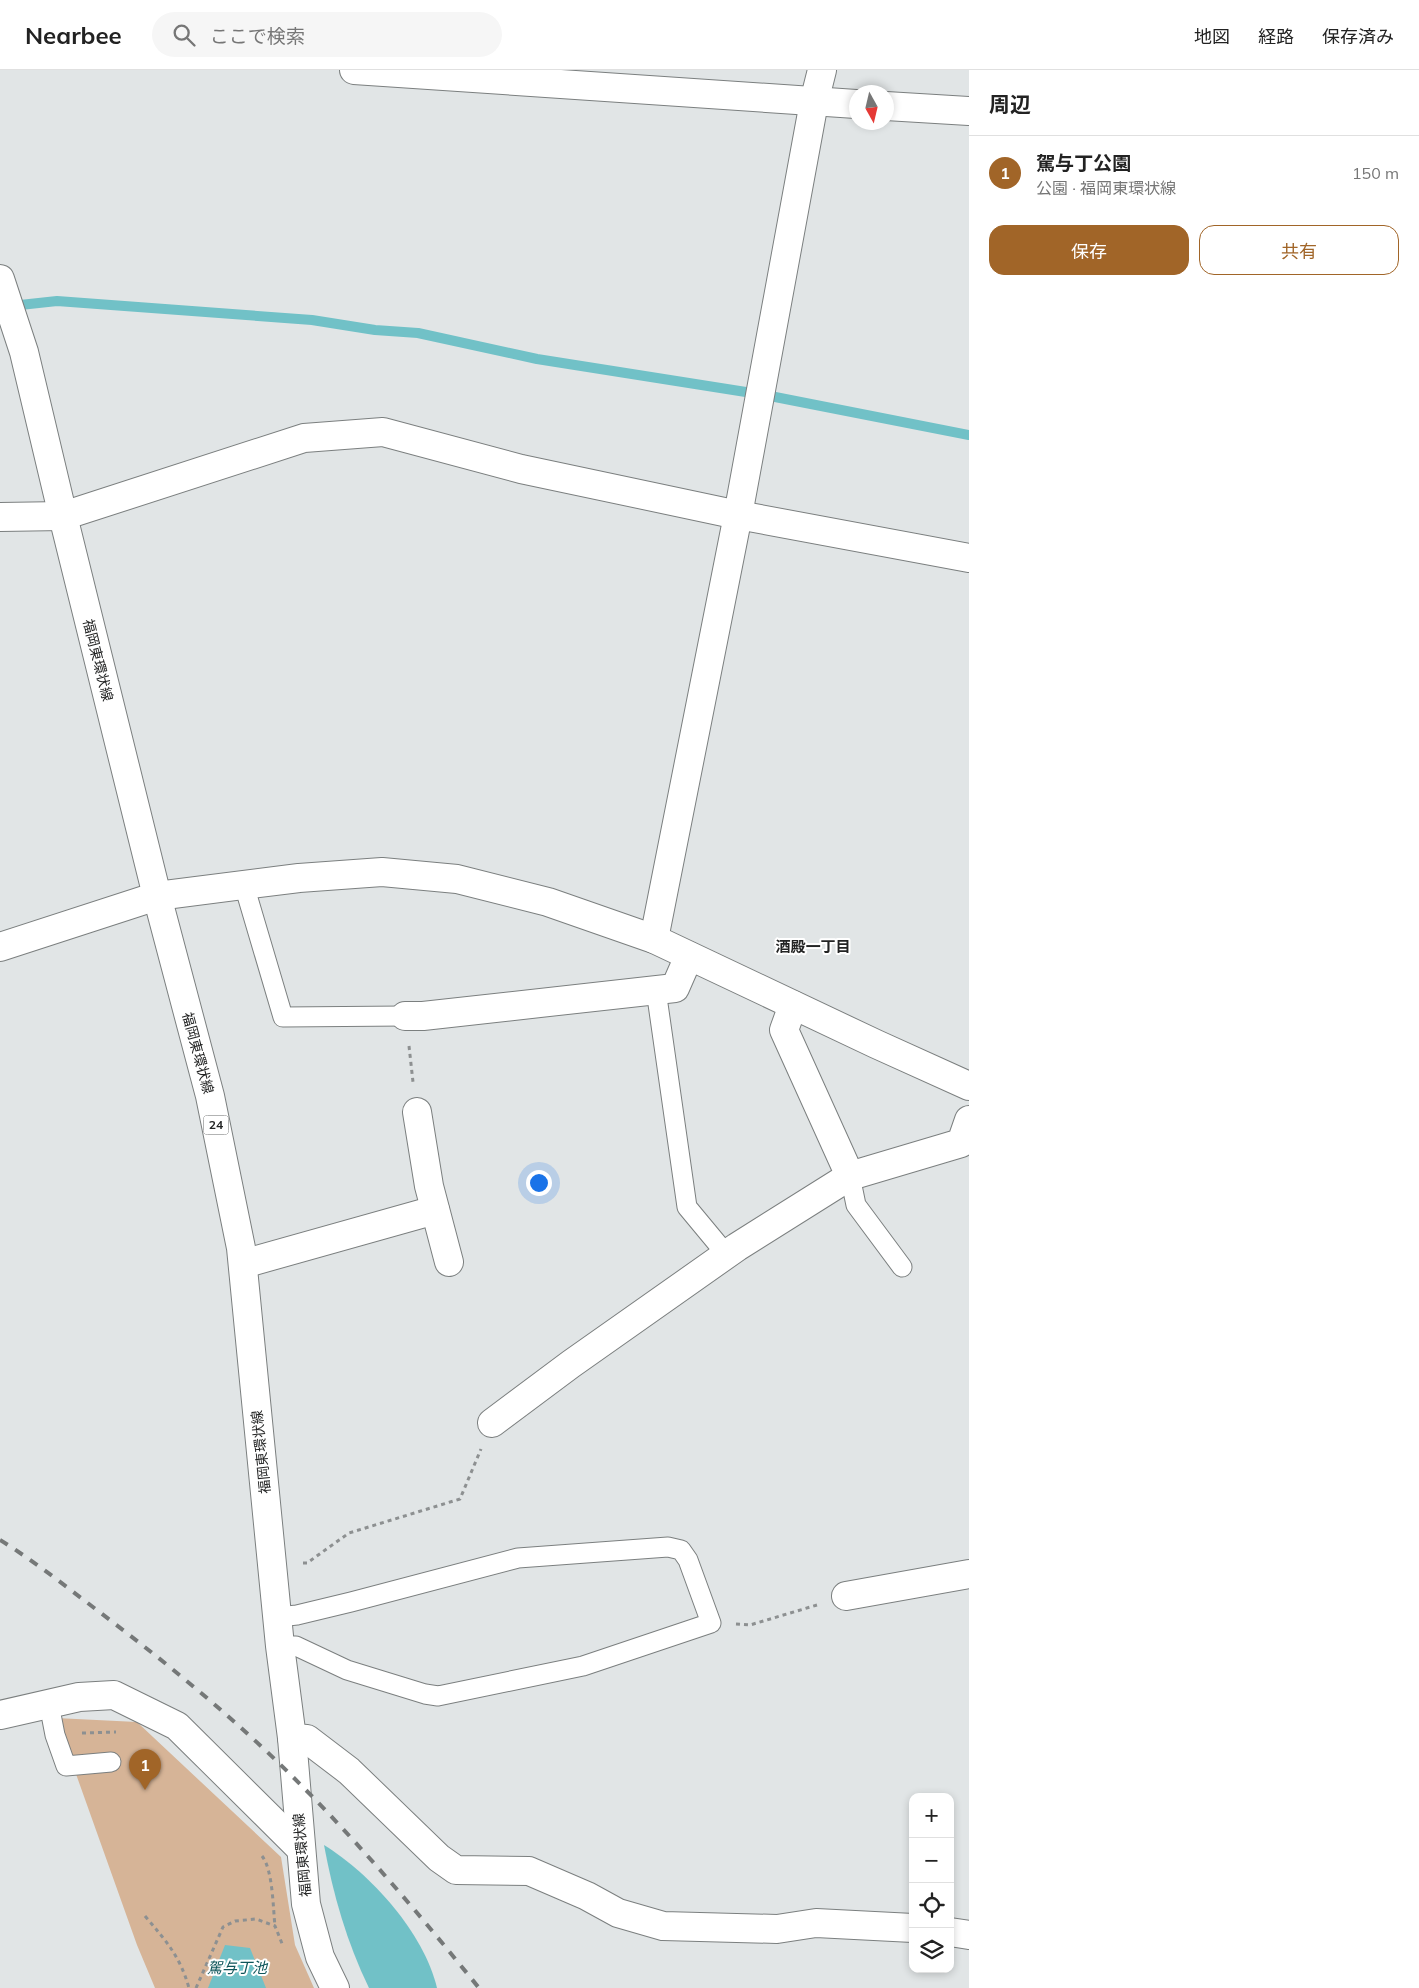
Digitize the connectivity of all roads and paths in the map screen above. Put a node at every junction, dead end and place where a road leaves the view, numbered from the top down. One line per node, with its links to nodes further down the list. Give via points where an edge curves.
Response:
1 (354, 70): 3 (street)
2 (822, 70): 3 (street)
3 (814, 102): 4 (street); 8 (street)
4 (849, 104)
5 (894, 106): 6 (street)
6 (969, 111)
7 (0, 279): 9 (street, 福岡東環状線 / 24, via 24,352)
8 (738, 515): 9 (street, via 521,469 384,432 304,438); 11 (street); 14 (street)
9 (62, 516): 10 (street); 13 (street, 福岡東環状線 / 24)
10 (0, 517)
11 (969, 558)
12 (244, 885): 13 (street); 14 (street, via 382,872 457,879 548,902); 19 (lane, via 283,1017)
13 (157, 896): 15 (street); 27 (street, 福岡東環状線 / 24, via 210,1096)
14 (654, 939): 16 (street)
15 (0, 947)
16 (689, 956): 17 (street, via 675,988); 18 (street)
17 (656, 990): 19 (street); 25 (lane, via 687,1207)
18 (793, 1005): 20 (street); 23 (street, via 784,1030)
19 (405, 1016): 21 (path)
20 (969, 1086)
21 (417, 1112): 24 (street)
22 (969, 1120): 23 (street, via 961,1143)
23 (850, 1176): 25 (street); 28 (lane, via 856,1205)
24 (435, 1210): 26 (street); 27 (street)
25 (726, 1254): 29 (street)
26 (449, 1262)
27 (243, 1264): 30 (street, 福岡東環状線 / 24)
28 (902, 1267)
29 (492, 1424): 30 (path, via 460,1499 349,1533 307,1562)
30 (273, 1566): 33 (street, 福岡東環状線 / 24)
31 (969, 1574): 32 (street)
32 (846, 1596): 34 (path, via 750,1625)
33 (278, 1617): 34 (lane, via 342,1604 518,1558 668,1547 680,1550 688,1560); 35 (street, 福岡東環状線 / 24)
34 (711, 1623): 35 (lane, via 583,1666 438,1696 348,1670 296,1646)
35 (280, 1646): 40 (street, 福岡東環状線 / 24)
36 (49, 1704): 37 (street); 39 (lane); 42 (street, via 79,1697 114,1695 177,1726)
37 (0, 1715)
38 (119, 1732): 39 (path)
39 (55, 1735): 41 (lane, via 66,1766)
40 (292, 1738): 42 (street, 福岡東環状線 / 24); 46 (street, via 307,1739 349,1772 439,1858 456,1870 529,1871 618,1913 663,1926 777,1929 816,1923)
41 (111, 1762)
42 (301, 1849): 52 (street, 福岡東環状線 / 24, via 306,1904 320,1957)
43 (260, 1854): 45 (path, via 265,1860 271,1886)
44 (145, 1916): 50 (path, via 172,1948 184,1969)
45 (275, 1926): 49 (path); 51 (path, via 256,1919 236,1920 223,1927)
46 (909, 1928)
47 (954, 1933): 48 (street)
48 (969, 1935)
49 (285, 1950)
50 (189, 1988)
51 (196, 1988)
52 (335, 1988)

